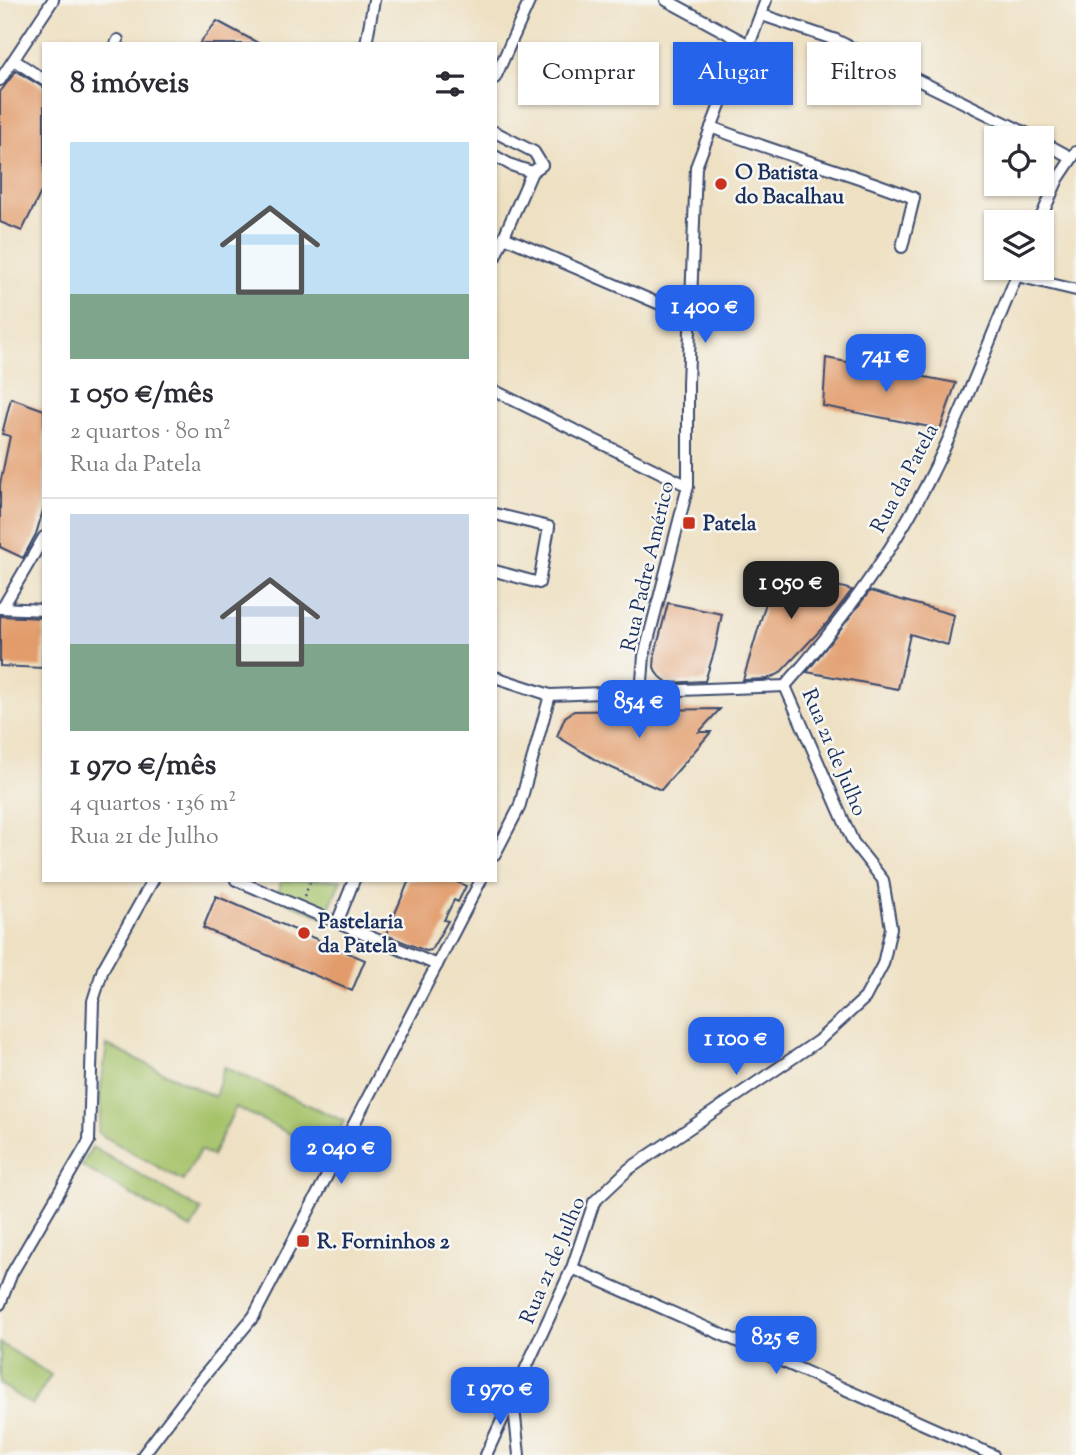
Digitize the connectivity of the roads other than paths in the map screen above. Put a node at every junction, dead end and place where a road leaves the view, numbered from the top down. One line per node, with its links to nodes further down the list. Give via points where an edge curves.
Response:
1 (53, 0): 10 (street)
2 (374, 0): 7 (street)
3 (530, 0): 11 (street)
4 (666, 0): 8 (street)
5 (766, 0): 6 (street, Rua Padre Américo)
6 (762, 15): 9 (street, Rua Padre Américo); 15 (street, via 836,40)
7 (366, 42)
8 (743, 42)
9 (750, 42)
10 (14, 60): 12 (street); 13 (street)
11 (497, 74)
12 (42, 79)
13 (0, 80)
14 (720, 105): 16 (street, Rua Padre Américo)
15 (1011, 126)
16 (711, 127): 24 (street, via 914,198); 29 (street, Rua Padre Américo, via 696,167)
17 (497, 133): 21 (street, via 534,152 542,165)
18 (1054, 147): 19 (street)
19 (1074, 155): 22 (street)
20 (497, 157): 21 (street)
21 (532, 172): 23 (street)
22 (1044, 210)
23 (504, 237): 25 (street); 29 (street)
24 (902, 247)
25 (497, 253)
26 (1015, 280): 38 (street, Rua da Patela, via 943,452 892,544)
27 (1044, 280): 28 (street)
28 (1076, 290)
29 (690, 317): 31 (street, Rua Padre Américo)
30 (497, 392): 31 (street)
31 (688, 486): 39 (street, Rua Padre Américo, via 644,656)
32 (497, 514): 34 (street, via 549,527 539,583)
33 (42, 540): 35 (street)
34 (497, 572)
35 (2, 608): 36 (street)
36 (42, 610)
37 (497, 678): 40 (street)
38 (785, 686): 39 (street); 49 (street, Rua 21 de Julho, via 853,842 883,880 891,928 883,964 865,998 818,1041 629,1169 594,1202)
39 (641, 694): 40 (street)
40 (550, 695): 41 (street, via 519,808)
41 (497, 850)
42 (152, 882): 50 (street, via 103,969 93,1002 89,1141 12,1273)
43 (246, 882): 46 (street)
44 (353, 882): 47 (street)
45 (480, 882): 48 (street)
46 (265, 886): 47 (street)
47 (337, 923): 48 (street)
48 (437, 965): 52 (street, via 254,1316)
49 (572, 1268): 51 (street, Rua 21 de Julho); 55 (street)
50 (0, 1304)
51 (513, 1395): 53 (street, Rua 21 de Julho); 54 (street)
52 (143, 1455)
53 (486, 1455)
54 (519, 1455)
55 (993, 1455)

